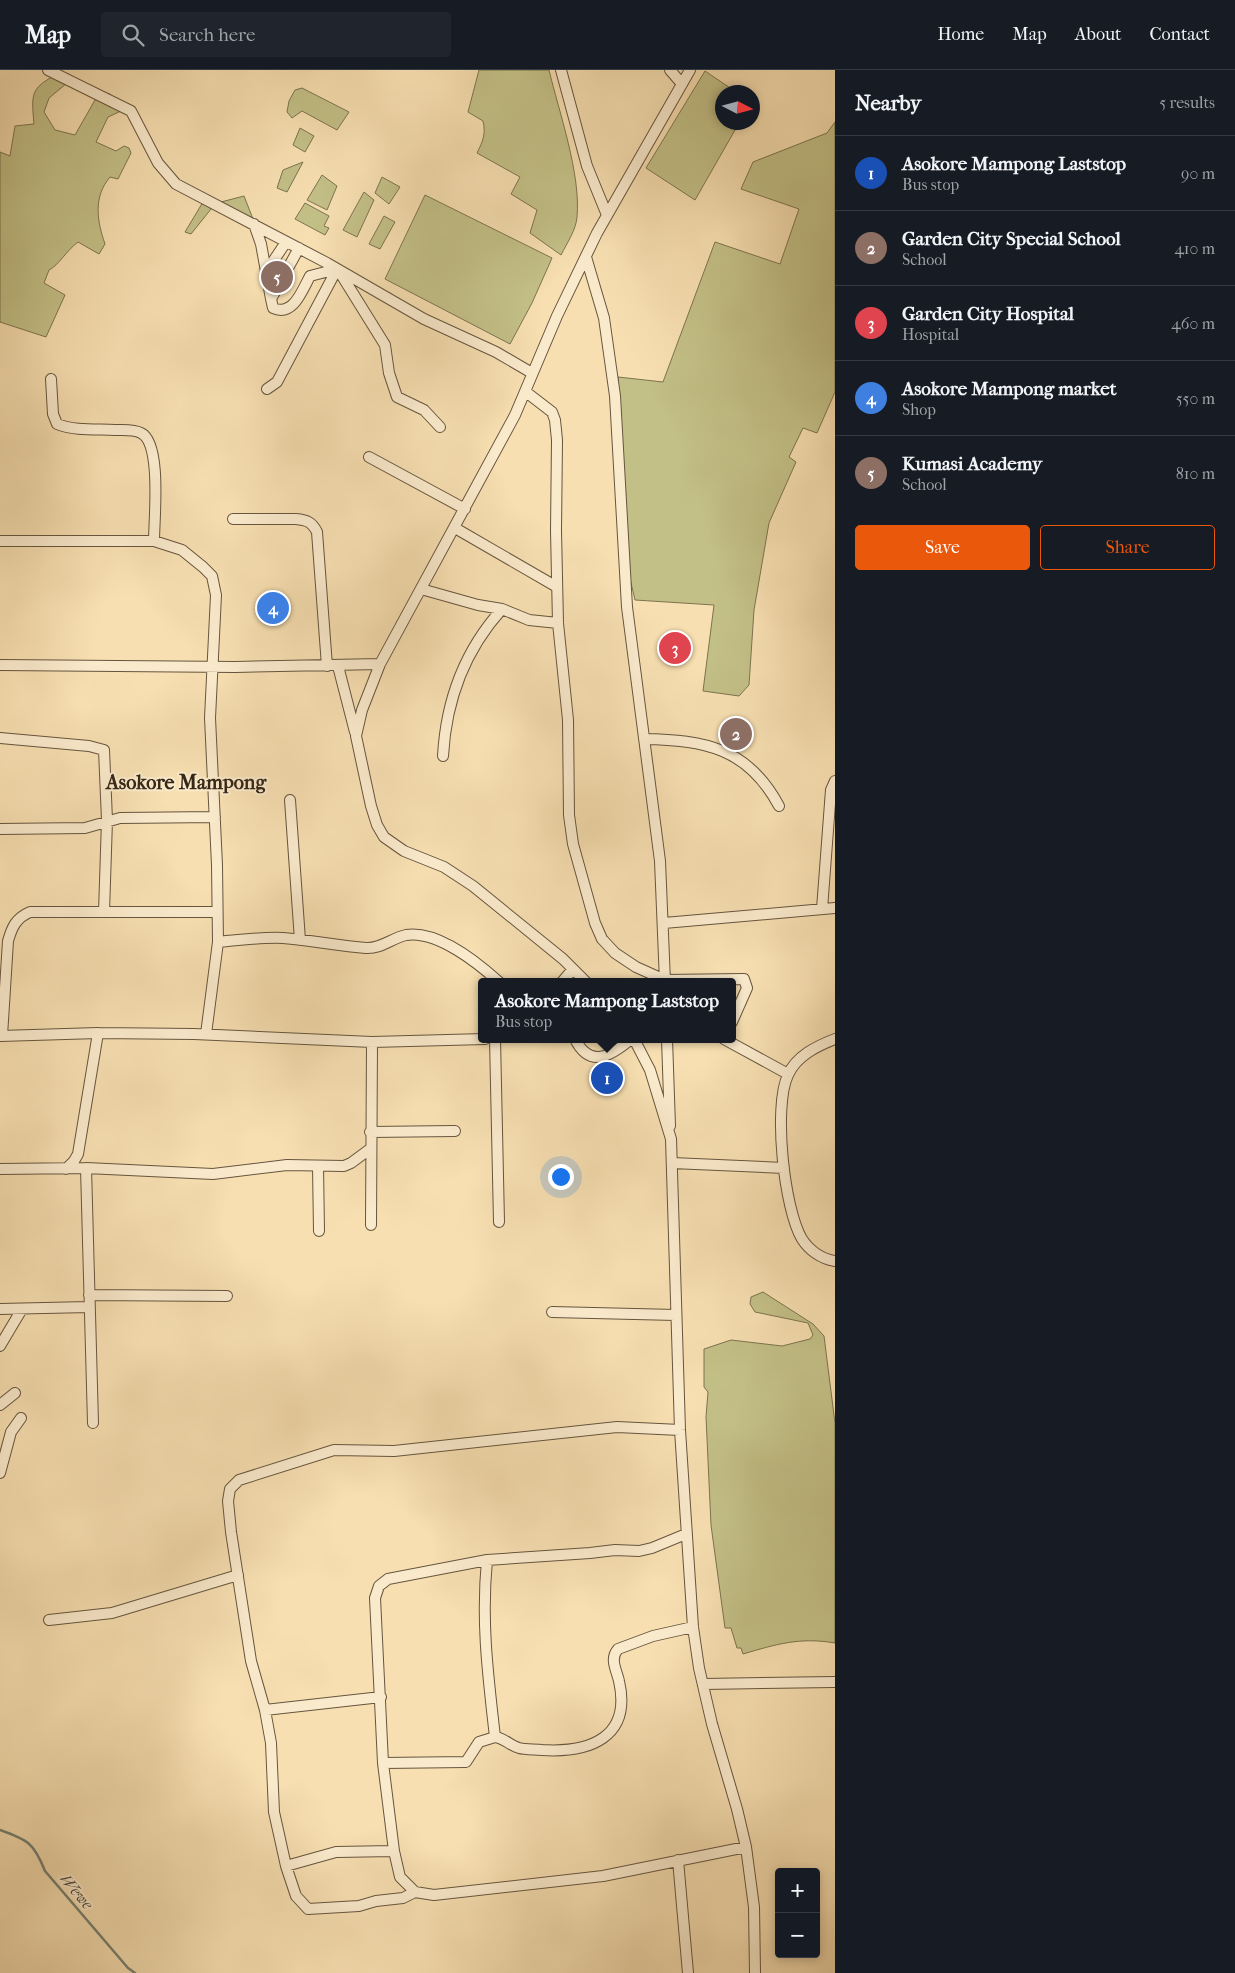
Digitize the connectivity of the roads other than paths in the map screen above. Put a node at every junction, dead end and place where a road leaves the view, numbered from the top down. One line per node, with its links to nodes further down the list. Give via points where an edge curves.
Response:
1 (48, 70): 7 (street, via 131,111 158,163 176,184)
2 (561, 70): 6 (street, via 587,166)
3 (670, 70): 5 (street)
4 (690, 70): 5 (street)
5 (682, 84): 6 (street)
6 (607, 215): 10 (street)
7 (254, 224): 8 (street); 14 (street)
8 (286, 242): 9 (street); 14 (street, via 270,266)
9 (299, 248): 11 (street); 14 (street)
10 (586, 257): 15 (street); 36 (street, via 604,318 615,396 627,607)
11 (318, 259): 12 (street); 13 (street)
12 (337, 268): 13 (street); 15 (street, via 424,319 496,352); 17 (street, via 277,382); 19 (street, via 385,345 397,397 424,410)
13 (310, 276): 14 (street, via 298,298 286,310 280,312 273,308)
14 (271, 299)
15 (532, 373): 18 (street)
16 (51, 379): 25 (street, via 53,414 57,424 68,428 142,433 150,441 154,456)
17 (267, 389)
18 (526, 392): 21 (street); 26 (street, via 552,412 555,420 558,440)
19 (440, 426)
20 (369, 457): 21 (street)
21 (465, 509): 23 (street)
22 (233, 519): 32 (street, via 296,519 313,524 317,532)
23 (455, 528): 26 (street); 27 (street)
24 (0, 541): 25 (street)
25 (154, 541): 33 (street, via 182,550 212,576 216,596)
26 (557, 586): 29 (street)
27 (421, 590): 28 (street); 30 (street)
28 (502, 609): 29 (street, via 529,620); 37 (street, via 491,622 454,689)
29 (558, 623): 55 (street, via 568,720 569,815 573,844 595,922 602,939 615,953)
30 (380, 664): 32 (street); 34 (street, via 362,710)
31 (0, 665): 33 (street)
32 (332, 666): 33 (street); 34 (street)
33 (214, 667): 41 (street, via 210,718)
34 (356, 736): 51 (street, via 371,806 384,838 404,851 454,872 505,909)
35 (0, 738): 42 (street, via 104,750)
36 (644, 740): 40 (street, via 685,740 728,753 760,777); 48 (street, via 660,861)
37 (443, 756)
38 (835, 781): 45 (street, via 831,790)
39 (290, 800): 49 (street)
40 (779, 806)
41 (215, 817): 42 (street); 47 (street)
42 (107, 820): 43 (street, via 85,828); 46 (street)
43 (0, 829)
44 (835, 908): 45 (street)
45 (822, 909): 48 (street)
46 (104, 912): 47 (street); 61 (street, via 30,912 15,922 8,941)
47 (217, 912): 50 (street)
48 (664, 923): 56 (street)
49 (300, 940): 50 (street); 52 (street, via 367,948 382,946 397,937 416,935 452,947)
50 (218, 942): 60 (street)
51 (573, 969): 53 (street); 54 (street)
52 (494, 978)
53 (565, 978)
54 (582, 978)
55 (659, 978)
56 (665, 978)
57 (736, 979): 58 (street, via 744,979 747,988)
58 (736, 1013)
59 (98, 1033): 60 (street); 61 (street); 78 (street, via 78,1154)
60 (206, 1034): 64 (street)
61 (1, 1036)
62 (478, 1039): 64 (street)
63 (835, 1039): 71 (street, via 815,1046)
64 (372, 1042): 73 (street)
65 (495, 1043): 82 (street)
66 (577, 1043): 67 (street, via 586,1053 605,1058)
67 (626, 1043)
68 (636, 1043): 74 (street, via 650,1070)
69 (667, 1043): 74 (street)
70 (731, 1043): 71 (street)
71 (788, 1074): 80 (street, via 782,1094 780,1121)
72 (455, 1131): 73 (street)
73 (370, 1132): 75 (street)
74 (671, 1139): 76 (street)
75 (370, 1149): 77 (street, via 344,1166); 83 (street)
76 (672, 1163): 80 (street); 92 (street)
77 (318, 1166): 79 (street, via 287,1164 213,1174); 84 (street)
78 (66, 1168): 79 (street); 81 (street)
79 (86, 1168): 86 (street)
80 (784, 1168): 85 (street, via 801,1238 812,1252)
81 (0, 1169)
82 (500, 1222)
83 (371, 1226)
84 (319, 1231)
85 (835, 1261)
86 (89, 1295): 87 (street); 88 (street)
87 (227, 1296)
88 (89, 1307): 90 (street); 97 (street)
89 (0, 1309): 90 (street)
90 (22, 1309): 93 (street)
91 (552, 1312): 92 (street)
92 (676, 1315): 98 (street)
93 (0, 1346)
94 (14, 1393): 95 (street)
95 (1, 1401)
96 (21, 1418): 99 (street, via 12,1432)
97 (93, 1423)
98 (680, 1430): 100 (street); 102 (street, via 618,1427 394,1451 334,1450 313,1455 238,1480 230,1489 228,1501)
99 (0, 1474)
100 (686, 1534): 101 (street, via 639,1551); 104 (street)
101 (487, 1560): 107 (street, via 388,1579 379,1586 375,1598); 109 (street, via 484,1645)
102 (238, 1575): 103 (street, via 112,1613); 108 (street, via 251,1661)
103 (49, 1620)
104 (693, 1627): 106 (street); 109 (street, via 653,1636 618,1649 613,1659 620,1683 622,1703 619,1717 607,1736 595,1745 561,1751 519,1748)
105 (835, 1682): 106 (street)
106 (704, 1684): 111 (street)
107 (381, 1697): 108 (street); 110 (street)
108 (265, 1710): 114 (street, via 271,1743 274,1812)
109 (495, 1737): 110 (street, via 479,1742 466,1762)
110 (383, 1763): 112 (street)
111 (746, 1847): 113 (street); 117 (street, via 754,1907)
112 (394, 1851): 114 (street, via 336,1852); 115 (street, via 400,1877)
113 (678, 1860): 115 (street, via 603,1876 434,1894); 116 (street)
114 (286, 1866): 115 (street, via 296,1896 308,1909 359,1906 403,1898)
115 (415, 1892)
116 (688, 1973)
117 (756, 1973)

